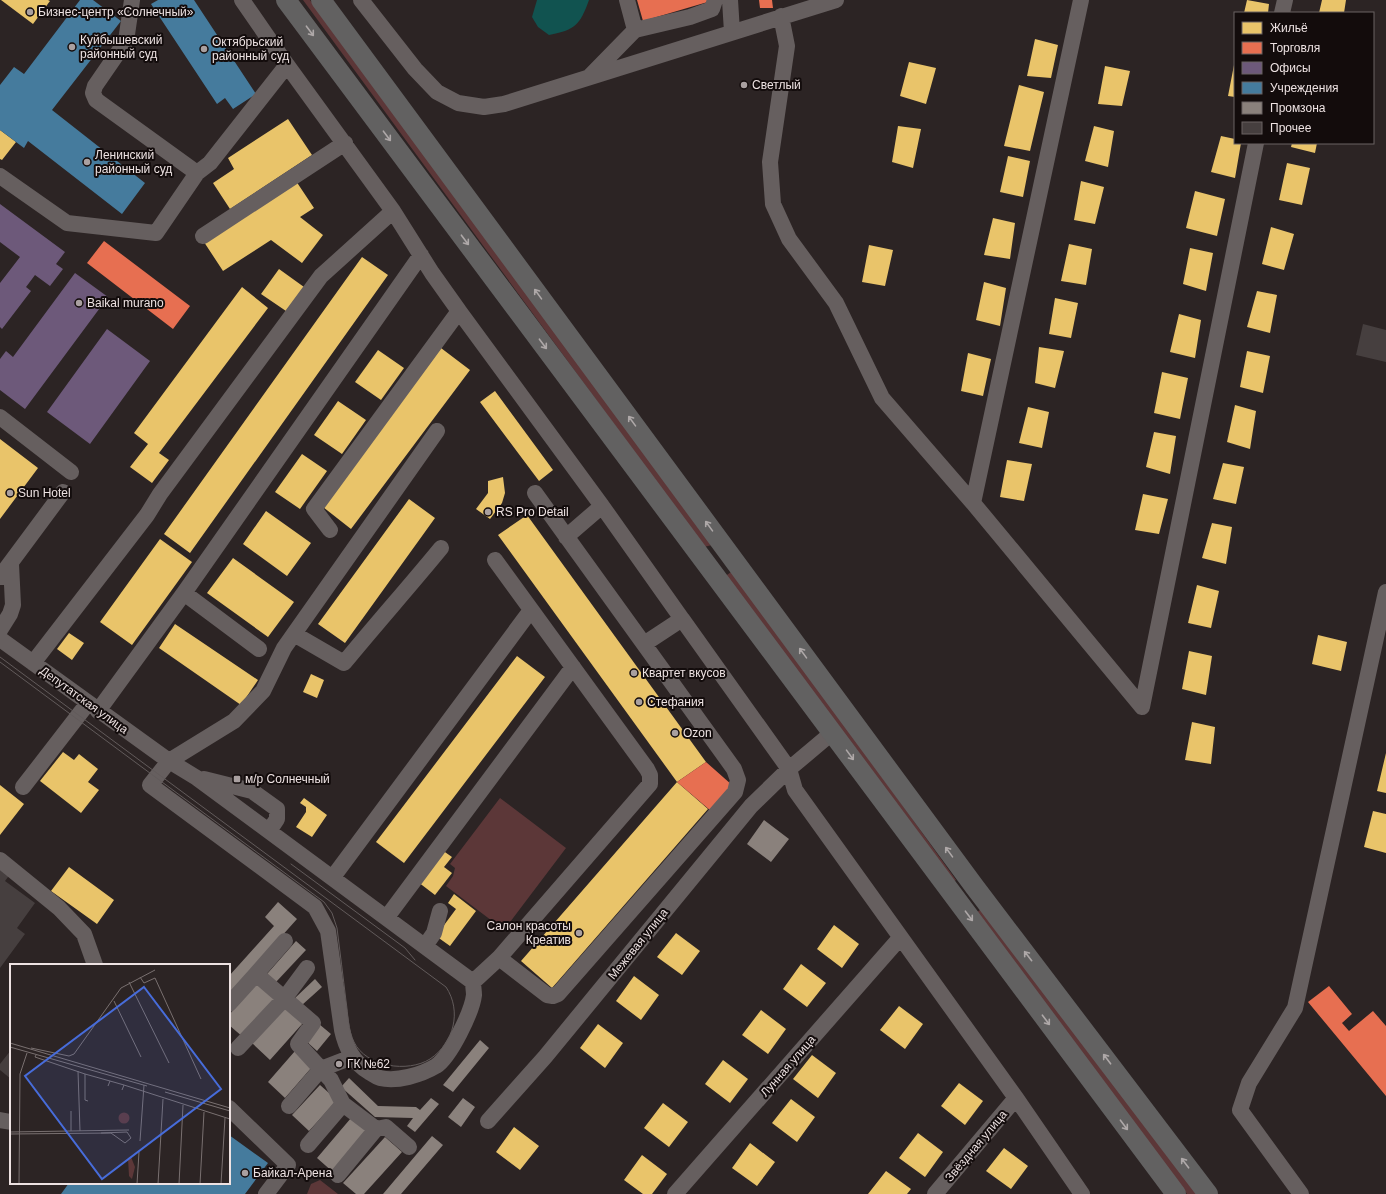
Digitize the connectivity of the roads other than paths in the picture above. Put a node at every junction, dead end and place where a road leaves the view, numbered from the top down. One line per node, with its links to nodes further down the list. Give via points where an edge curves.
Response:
1 (132, 0): 20 (street, via 126,41 95,86 93,93 96,100)
2 (242, 0): 16 (street)
3 (286, 0): 39 (main road, one-way to 39)
4 (321, 0): 36 (main road, one-way to 4)
5 (361, 0): 17 (street, via 437,92 458,103 484,107 504,104)
6 (627, 0): 14 (street)
7 (715, 0): 14 (street, via 712,9)
8 (730, 0): 15 (street)
9 (834, 0): 13 (street)
10 (1081, 0): 31 (street)
11 (1285, 0): 12 (street)
12 (1282, 12)
13 (781, 16): 15 (street); 31 (street, via 788,46 770,162 773,204 789,239 836,303 882,398)
14 (635, 30): 17 (street)
15 (732, 32): 17 (street)
16 (287, 65): 18 (street); 20 (street, via 210,163)
17 (589, 77)
18 (345, 143): 22 (street); 23 (street)
19 (1256, 144): 31 (street, via 1142,707)
20 (197, 173): 21 (street, via 156,233 67,223)
21 (0, 176)
22 (394, 211): 24 (street); 49 (street, via 321,276 147,515)
23 (203, 236)
24 (421, 255): 25 (street); 42 (street)
25 (459, 311): 32 (street); 33 (street, via 314,509)
26 (0, 417): 28 (street)
27 (437, 432): 45 (street)
28 (71, 472)
29 (63, 492): 38 (street)
30 (535, 494): 34 (street)
31 (973, 503)
32 (602, 506): 34 (street); 44 (street)
33 (330, 530)
34 (566, 537): 47 (street)
35 (441, 548): 45 (street, via 344,663)
36 (727, 549): 39 (street, via 713,551); 60 (main road, one-way to 36)
37 (495, 560): 43 (street)
38 (11, 564): 40 (street); 46 (street, via 13,605)
39 (707, 565): 52 (main road)
40 (0, 577)
41 (1386, 592): 94 (street, via 1295,1008 1249,1083 1240,1110)
42 (184, 593): 48 (street); 51 (street)
43 (531, 610): 50 (street); 59 (street)
44 (682, 619): 47 (street); 54 (street)
45 (294, 634): 53 (street, via 284,648 263,691 243,712 234,721)
46 (1, 639): 49 (street, Депутатская улица)
47 (644, 644): 67 (street, via 734,769 738,780 735,792 556,996 547,995)
48 (259, 649)
49 (33, 663): 51 (street, Депутатская улица)
50 (573, 668): 63 (street); 67 (street, via 647,769 650,784)
51 (93, 707): 53 (street, Депутатская улица); 56 (street)
52 (833, 732): 54 (street, Межевая улица); 61 (main road, one-way to 61)
53 (169, 761): 55 (street, Депутатская улица); 75 (street, via 150,785 315,907 328,931 342,1030)
54 (789, 769): 64 (street, via 795,790); 83 (street, Межевая улица, via 751,806 545,1057)
55 (197, 778): 57 (street); 57 (street, via 252,791 277,809 277,819)
56 (23, 787)
57 (269, 831): 59 (street)
58 (0, 860): 68 (street, via 59,908 84,934)
59 (333, 877): 63 (street)
60 (974, 886): 61 (street); 93 (main road, one-way to 60)
61 (956, 899): 92 (main road, one-way to 92)
62 (440, 910): 66 (street, via 434,933)
63 (387, 917): 66 (street)
64 (900, 938): 77 (street); 89 (street, Лунная улица)
65 (285, 941): 70 (street)
66 (425, 946): 71 (street)
67 (499, 958): 71 (street)
68 (95, 964)
69 (307, 968): 72 (street)
70 (256, 974): 72 (street); 73 (street)
71 (473, 982): 75 (street, via 474,995 454,1046 437,1066 401,1078 379,1078)
72 (284, 999): 74 (street); 76 (street, via 313,1023 298,1044)
73 (230, 1003)
74 (238, 1048)
75 (352, 1057): 76 (street)
76 (321, 1069): 78 (street, via 331,1080); 79 (street)
77 (1016, 1098): 90 (street, Звёздная улица); 91 (street)
78 (343, 1104): 84 (street); 85 (street)
79 (289, 1106)
80 (230, 1109): 88 (street, via 288,1165)
81 (0, 1120): 82 (street)
82 (10, 1122)
83 (488, 1122)
84 (376, 1129): 86 (street, via 386,1127); 87 (street)
85 (308, 1145)
86 (409, 1147)
87 (338, 1175)
88 (266, 1194)
89 (675, 1194)
90 (936, 1194)
91 (1082, 1194)
92 (1176, 1194)
93 (1208, 1194)
94 (1301, 1194)

